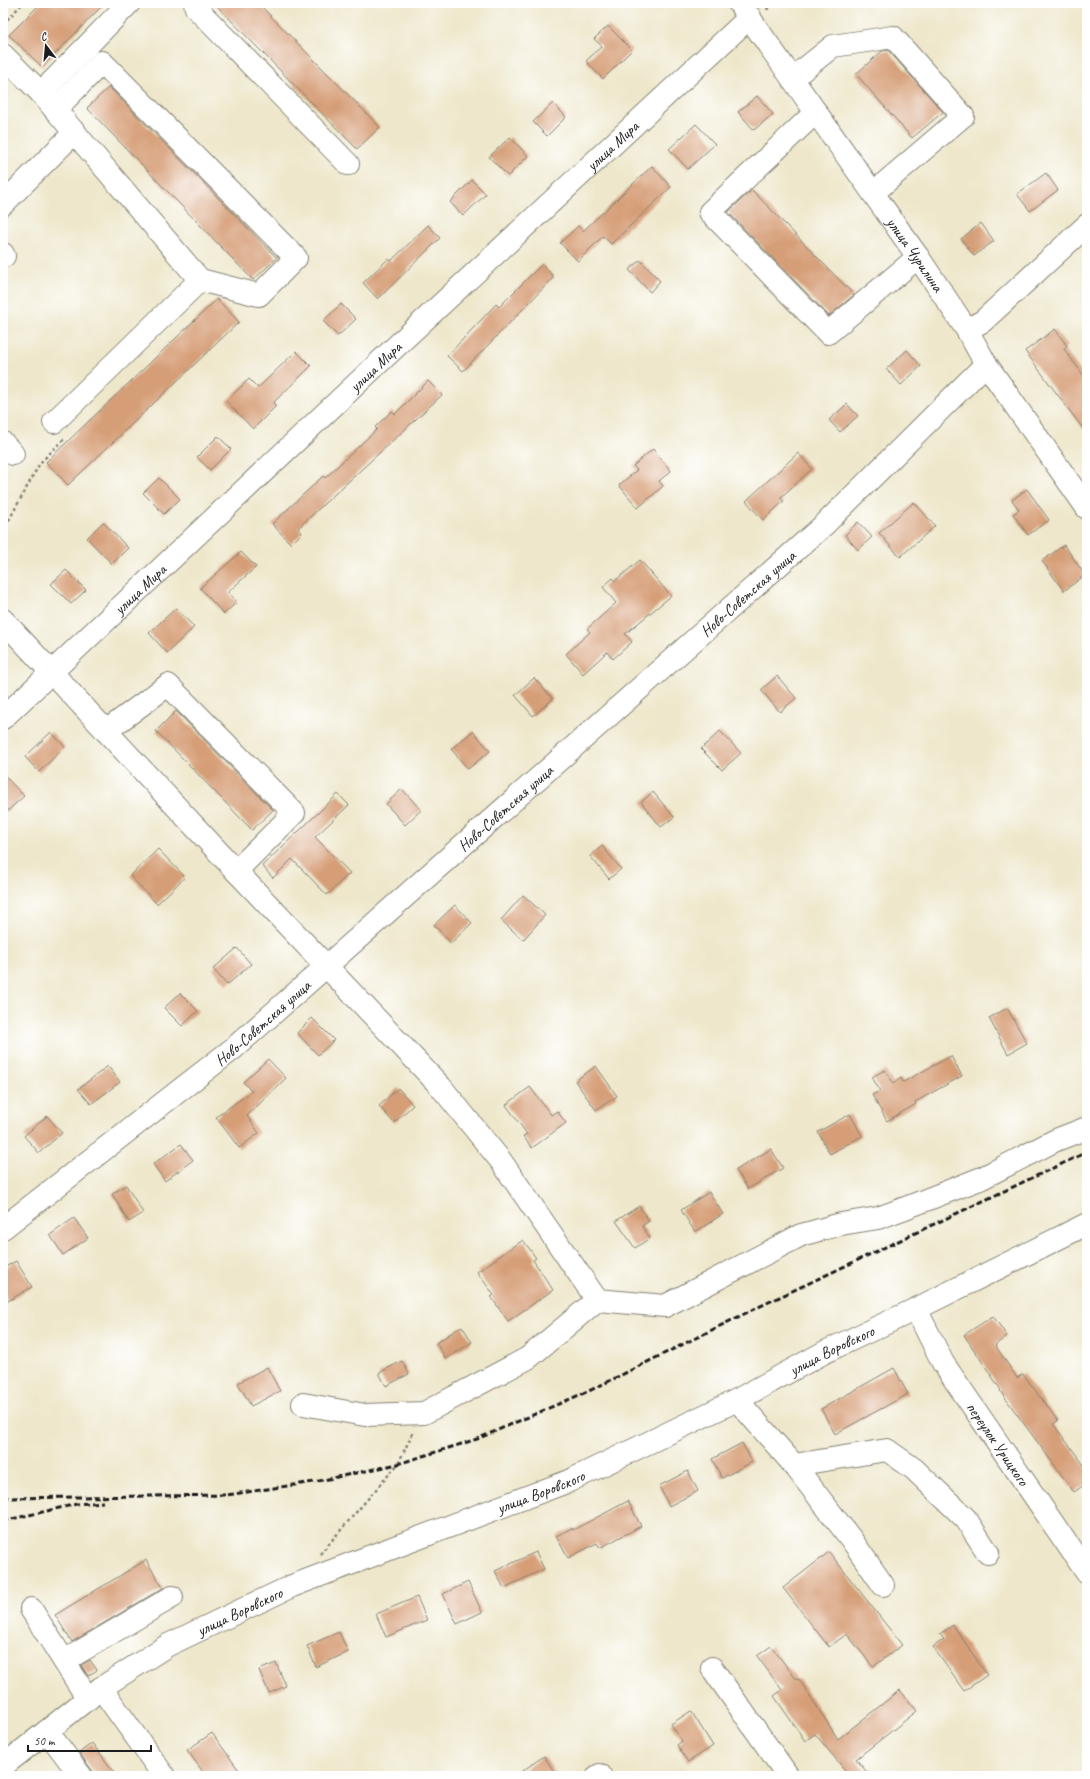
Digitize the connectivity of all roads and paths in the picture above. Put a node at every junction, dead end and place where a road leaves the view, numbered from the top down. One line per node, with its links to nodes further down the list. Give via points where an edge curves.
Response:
1 (23, 3): 5 (path)
2 (130, 3): 8 (street)
3 (195, 3): 12 (street, via 196,8)
4 (745, 10): 7 (street, улица Чурилина); 24 (street, улица Мира, via 405,338)
5 (3, 24)
6 (3, 55): 8 (street)
7 (793, 78): 10 (street, улица Чурилина); 13 (street, via 833,46 893,37 963,116)
8 (41, 93): 9 (street)
9 (56, 110): 11 (street); 17 (street, via 102,62 296,258 259,295)
10 (816, 112): 13 (street, улица Чурилина); 16 (street, via 710,212 828,333)
11 (75, 132): 14 (street); 17 (street)
12 (348, 164)
13 (873, 194): 16 (street, улица Чурилина)
14 (3, 204)
15 (1087, 225): 18 (street, via 983,321)
16 (918, 258): 18 (street, улица Чурилина)
17 (200, 280): 20 (street)
18 (967, 330): 19 (street, улица Чурилина)
19 (986, 364): 21 (street, улица Чурилина); 28 (street, Ново-Советская улица, via 824,525)
20 (54, 422): 22 (path, via 67,436 40,463)
21 (1087, 508)
22 (3, 531)
23 (3, 620): 24 (street)
24 (51, 673): 25 (street, улица Мира); 26 (street)
25 (3, 718)
26 (106, 731): 27 (street); 27 (street, via 168,685 294,813)
27 (236, 871): 28 (street)
28 (325, 966): 31 (street, Ново-Советская улица, via 234,1048); 32 (street, via 441,1087 501,1161)
29 (1087, 1128): 32 (street, via 1056,1140 982,1178 908,1207 878,1218 841,1224 801,1235 665,1306)
30 (1087, 1224): 33 (street, улица Воровского)
31 (3, 1228)
32 (597, 1300): 36 (street, via 528,1358)
33 (916, 1309): 34 (street, улица Воровского, via 825,1352); 40 (street, переулок Урицкого, via 943,1363)
34 (737, 1400): 37 (street); 46 (street, улица Воровского, via 569,1481 292,1586 168,1645)
35 (303, 1404): 36 (street, via 365,1415)
36 (424, 1413): 39 (path, via 398,1464)
37 (794, 1465): 38 (street, via 887,1450 914,1469 966,1518); 41 (street)
38 (988, 1553)
39 (317, 1557)
40 (1087, 1573)
41 (883, 1585)
42 (172, 1597): 44 (street)
43 (31, 1609): 44 (street)
44 (64, 1661): 46 (street)
45 (712, 1668): 51 (street)
46 (95, 1693): 47 (street, улица Воровского); 50 (street)
47 (47, 1731): 48 (street, улица Воровского); 49 (street)
48 (3, 1766)
49 (81, 1776)
50 (164, 1776)
51 (788, 1776)

